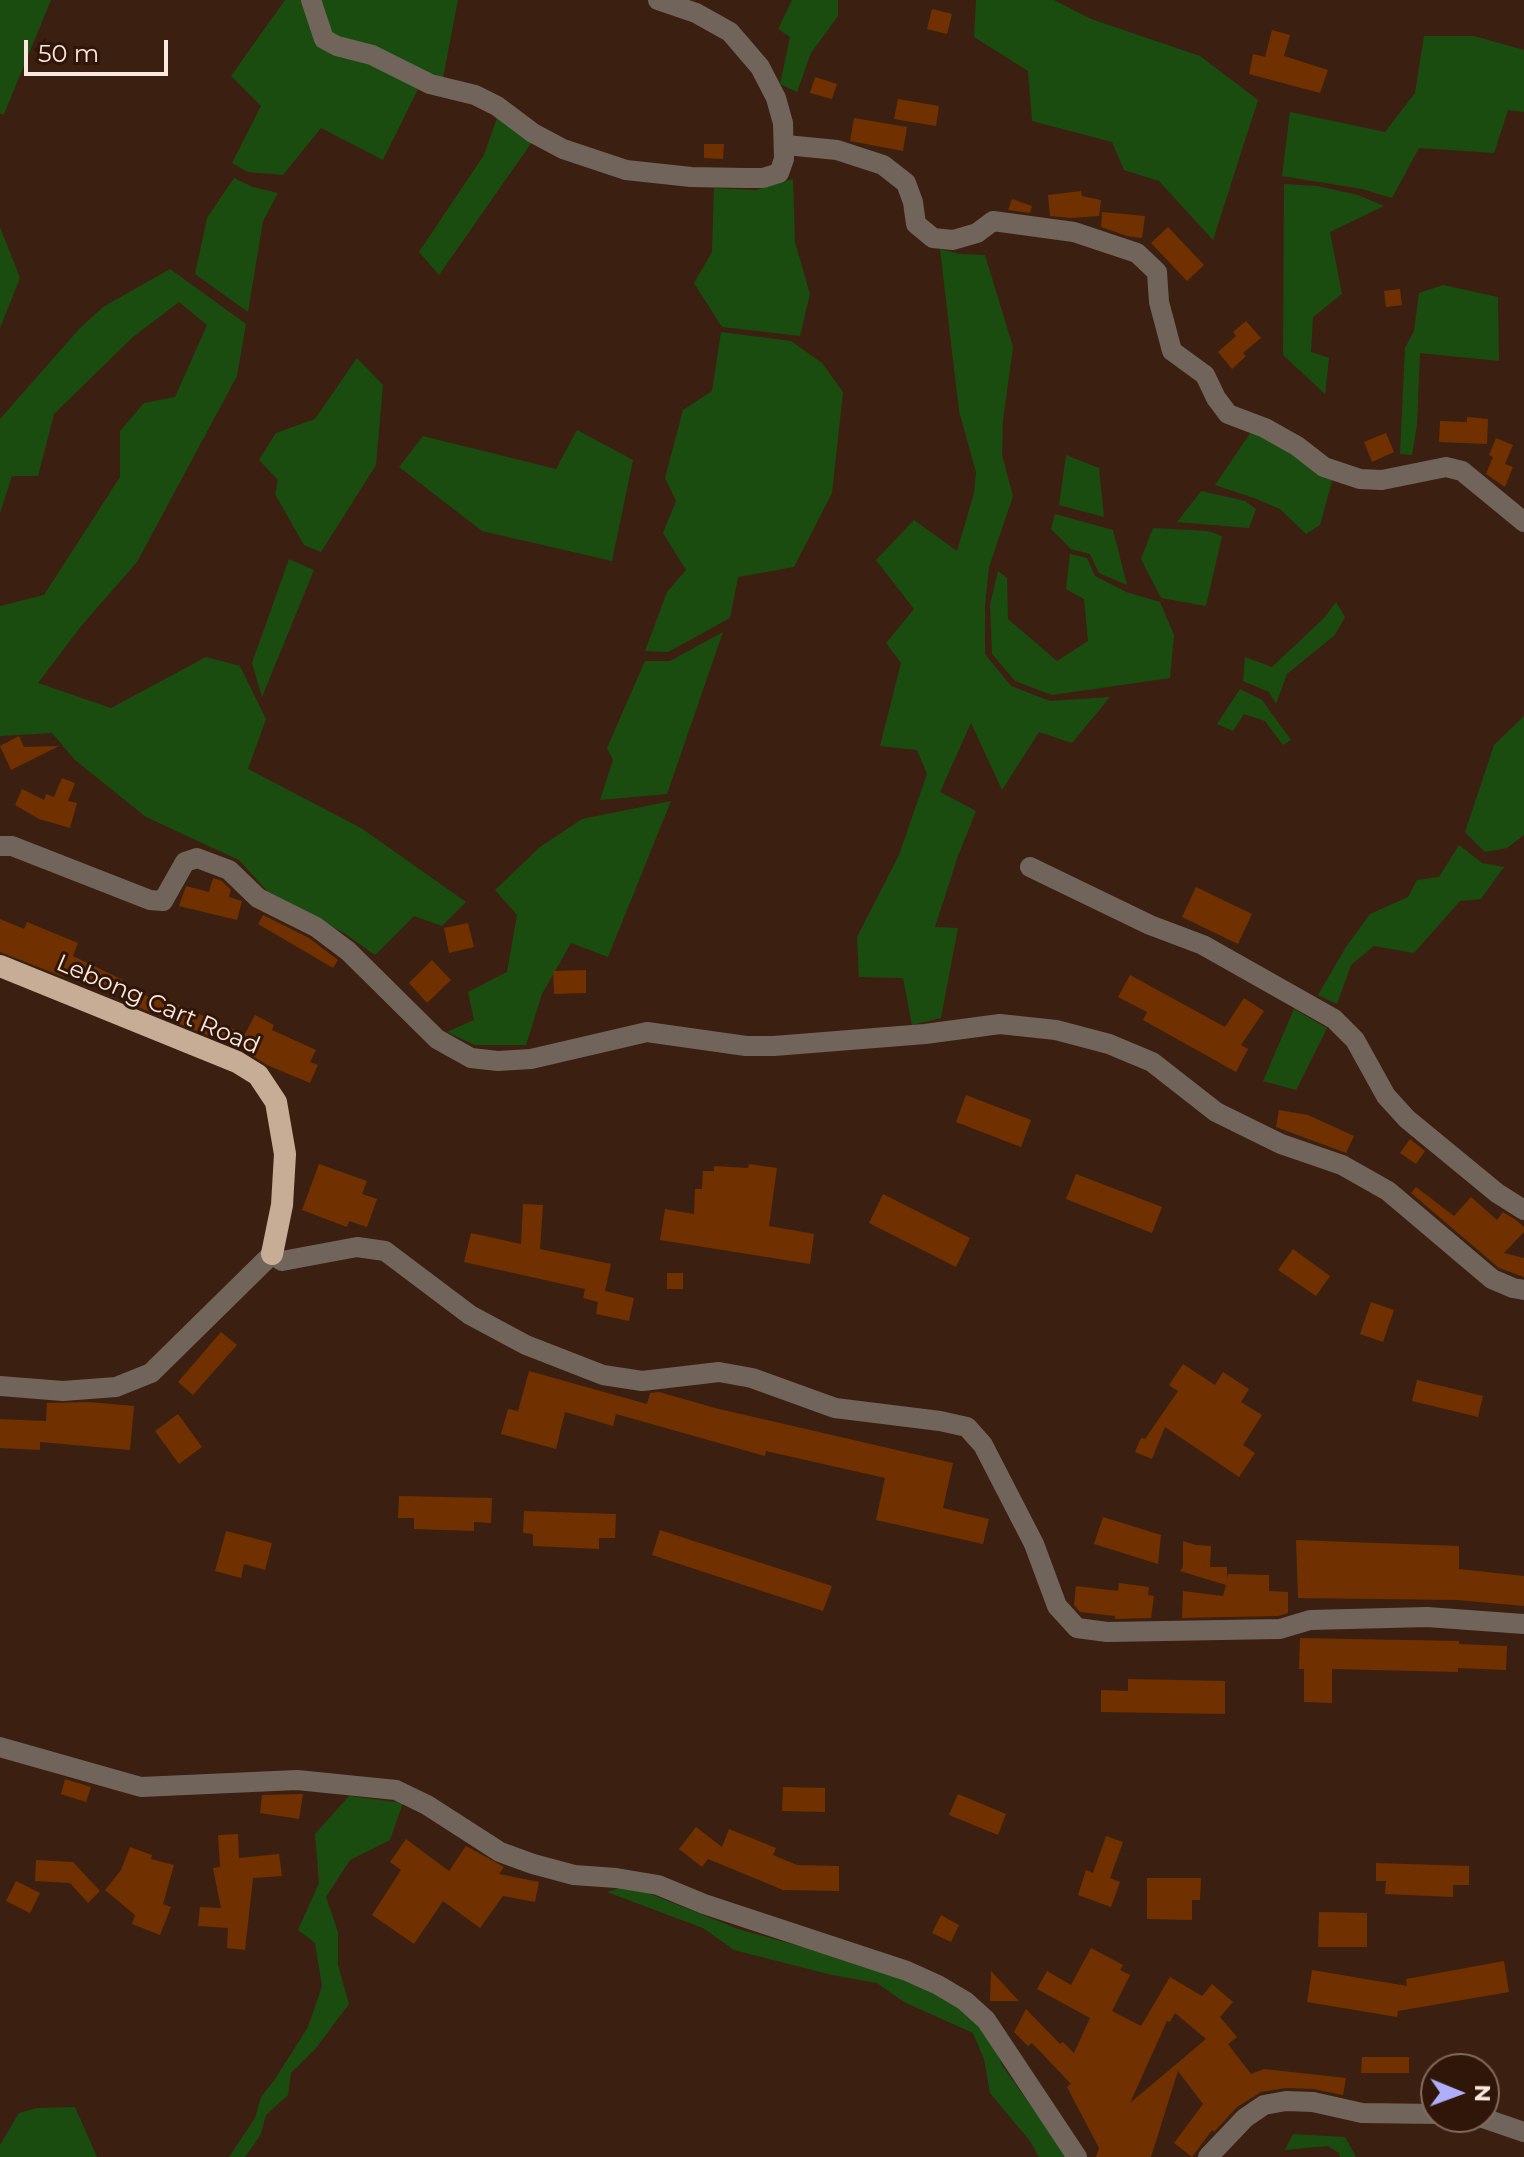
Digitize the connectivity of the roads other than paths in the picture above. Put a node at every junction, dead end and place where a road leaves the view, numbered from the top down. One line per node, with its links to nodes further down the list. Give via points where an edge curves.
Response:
1 (311, 0): 3 (street, via 324,39 372,55 430,84 475,95 563,149 626,170 763,178 779,173)
2 (658, 0): 3 (street, via 696,13 743,46 776,98)
3 (786, 145): 4 (street, via 837,150 883,165 906,183 916,224 933,238 953,240 993,221 1074,232 1137,253 1157,272 1172,351 1205,375 1228,414 1265,428 1324,467 1360,479 1382,480 1446,467 1462,471)
4 (1524, 522)
5 (0, 846): 10 (street, via 12,846 150,900 163,901 185,862 197,858 229,870 258,898 316,927 348,951 437,1039 471,1058 531,1059 647,1032 774,1046 1000,1024 1056,1030 1109,1044 1152,1062 1216,1112 1281,1144 1342,1165 1388,1191 1492,1279)
6 (1030, 867): 8 (street, via 1203,945 1334,1019 1355,1040 1386,1096 1407,1119)
7 (0, 966): 9 (highway, Lebong Cart Road, via 258,1075 276,1102 285,1154)
8 (1524, 1210)
9 (272, 1254): 11 (street, via 151,1373 116,1387 63,1391); 12 (street, via 282,1261 357,1247 385,1251 470,1315 526,1345 603,1375 642,1381 719,1372 752,1378 835,1408 967,1427 983,1445 1034,1544 1057,1606 1077,1628 1280,1629 1310,1620 1427,1617)
10 (1520, 1294)
11 (0, 1386)
12 (1524, 1624)
13 (0, 1747): 17 (street, via 141,1787 297,1780 396,1790 511,1856 574,1875 658,1885 907,1971 965,2001 986,2020)
14 (1420, 2114): 18 (street, via 1362,2113 1313,2102 1264,2105)
15 (1500, 2124): 16 (street)
16 (1524, 2132)
17 (1077, 2157)
18 (1208, 2157)

